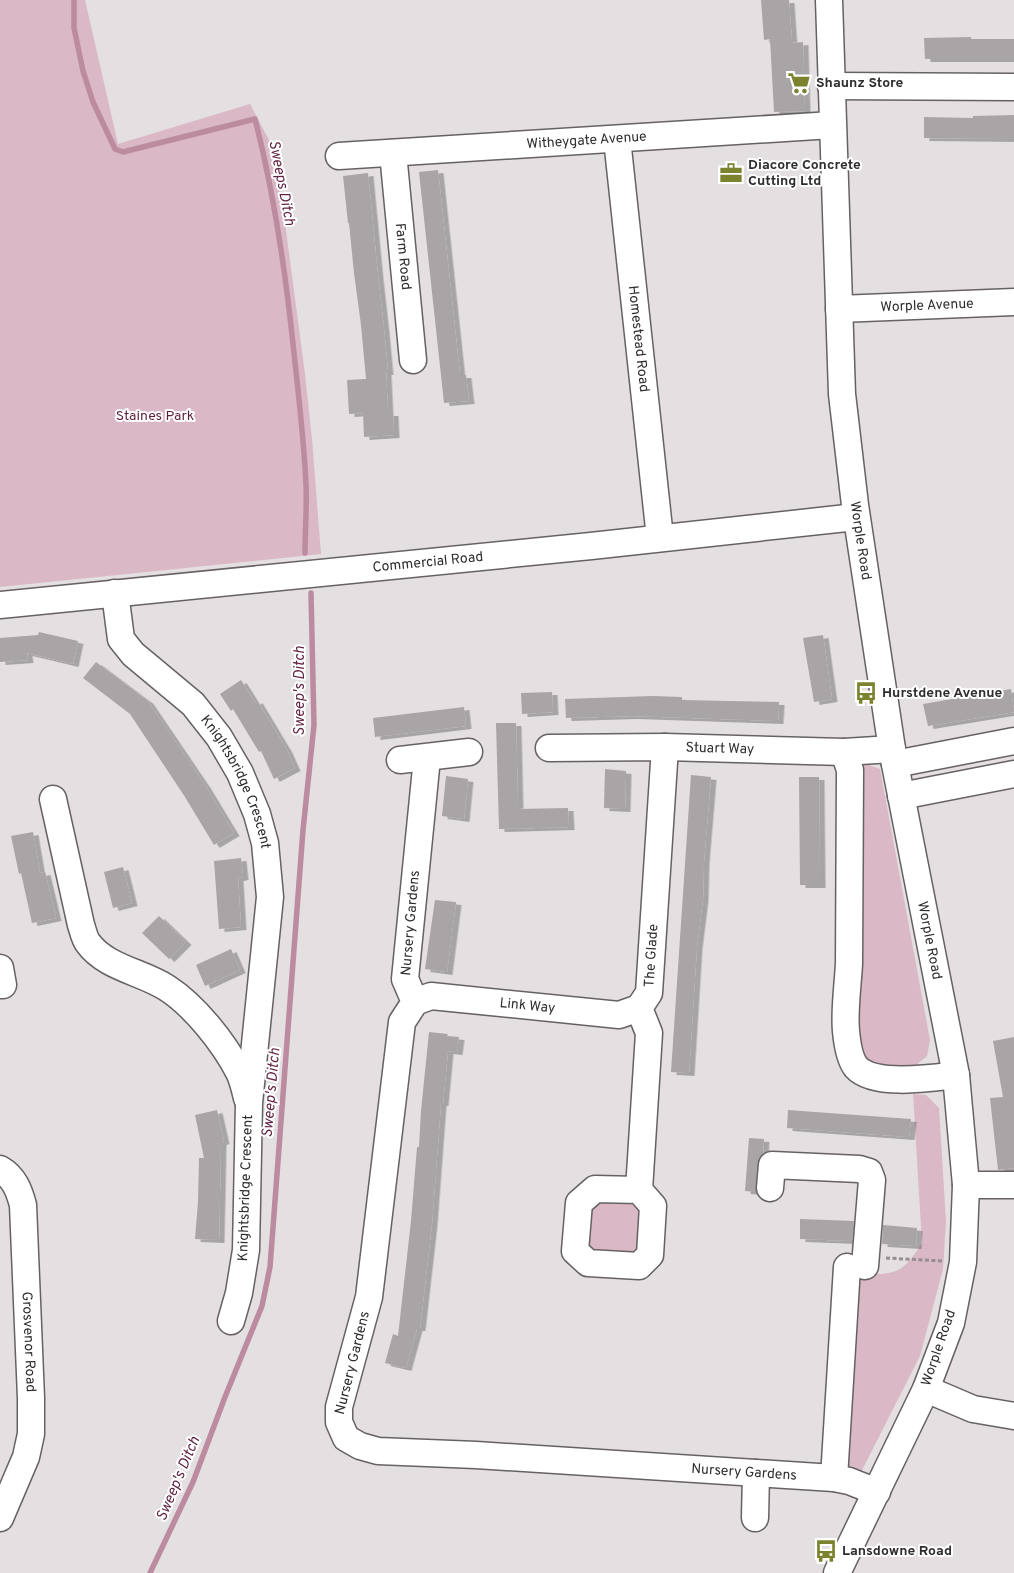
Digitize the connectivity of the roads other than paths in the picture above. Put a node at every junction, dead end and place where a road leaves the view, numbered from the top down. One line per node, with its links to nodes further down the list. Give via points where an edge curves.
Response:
1 (829, 0): 2 (street, Worple Road)
2 (831, 86): 3 (street); 4 (street, Worple Road)
3 (1014, 88)
4 (832, 125): 5 (street, Witheygate Avenue); 9 (street, Worple Road)
5 (616, 140): 6 (street, Witheygate Avenue); 12 (street, Homestead Road)
6 (392, 153): 7 (street, Witheygate Avenue); 10 (street, Farm Road)
7 (339, 156)
8 (1014, 302): 9 (street, Worple Avenue)
9 (839, 309): 11 (street, Worple Road, via 842,394)
10 (413, 360)
11 (856, 517): 12 (street, Commercial Road); 20 (street, Worple Road)
12 (660, 538): 13 (street, Commercial Road)
13 (114, 593): 14 (street, Commercial Road); 29 (street, Knightsbridge Crescent, via 121,639 133,654 193,704 219,737 240,773 257,814 265,843 270,897)
14 (0, 605)
15 (1014, 741): 20 (street)
16 (665, 747): 17 (street, Stuart Way); 19 (street, Stuart Way); 30 (street, The Glade, via 649,993)
17 (549, 748)
18 (469, 752): 21 (street)
19 (844, 752): 20 (street, Stuart Way); 32 (street, via 850,770 846,1030 849,1051 857,1067 873,1076 900,1080)
20 (894, 756): 24 (street, Worple Road)
21 (427, 758): 22 (street); 28 (street, Nursery Gardens, via 405,980)
22 (400, 760)
23 (1014, 774): 24 (street)
24 (901, 796): 32 (street, Worple Road)
25 (53, 799): 31 (street, Knightsbridge Crescent, via 87,942 103,956 167,988 191,1008)
26 (0, 968): 27 (street, via 3,985)
27 (0, 985)
28 (414, 1002): 30 (street, Link Way, via 431,996 619,1015); 42 (street, Nursery Gardens, via 402,1022 369,1297 340,1407 338,1422 346,1438 378,1451)
29 (259, 1007): 31 (street, Knightsbridge Crescent, via 247,1026 230,1035); 33 (street, Knightsbridge Crescent)
30 (639, 1008): 38 (street, via 649,1033)
31 (210, 1031): 33 (street, Knightsbridge Crescent, via 222,1043 240,1074)
32 (956, 1075): 36 (street, Worple Road)
33 (248, 1104): 39 (street, Knightsbridge Crescent, via 246,1250)
34 (772, 1165): 43 (street, via 860,1169 869,1172 872,1180 857,1267)
35 (0, 1169): 45 (street, Grosvenor Road, via 14,1180 23,1204 31,1398 31,1434 26,1457)
36 (966, 1185): 37 (street); 40 (street, Worple Road, via 963,1262 951,1323)
37 (1014, 1185)
38 (639, 1190)
39 (228, 1306)
40 (926, 1389): 41 (street, via 973,1409); 44 (street, Worple Road)
41 (1014, 1416)
42 (756, 1473): 43 (street, Nursery Gardens); 46 (street)
43 (834, 1478): 44 (street, Nursery Gardens)
44 (877, 1492): 47 (street, Worple Road)
45 (0, 1518)
46 (755, 1518)
47 (837, 1573)

